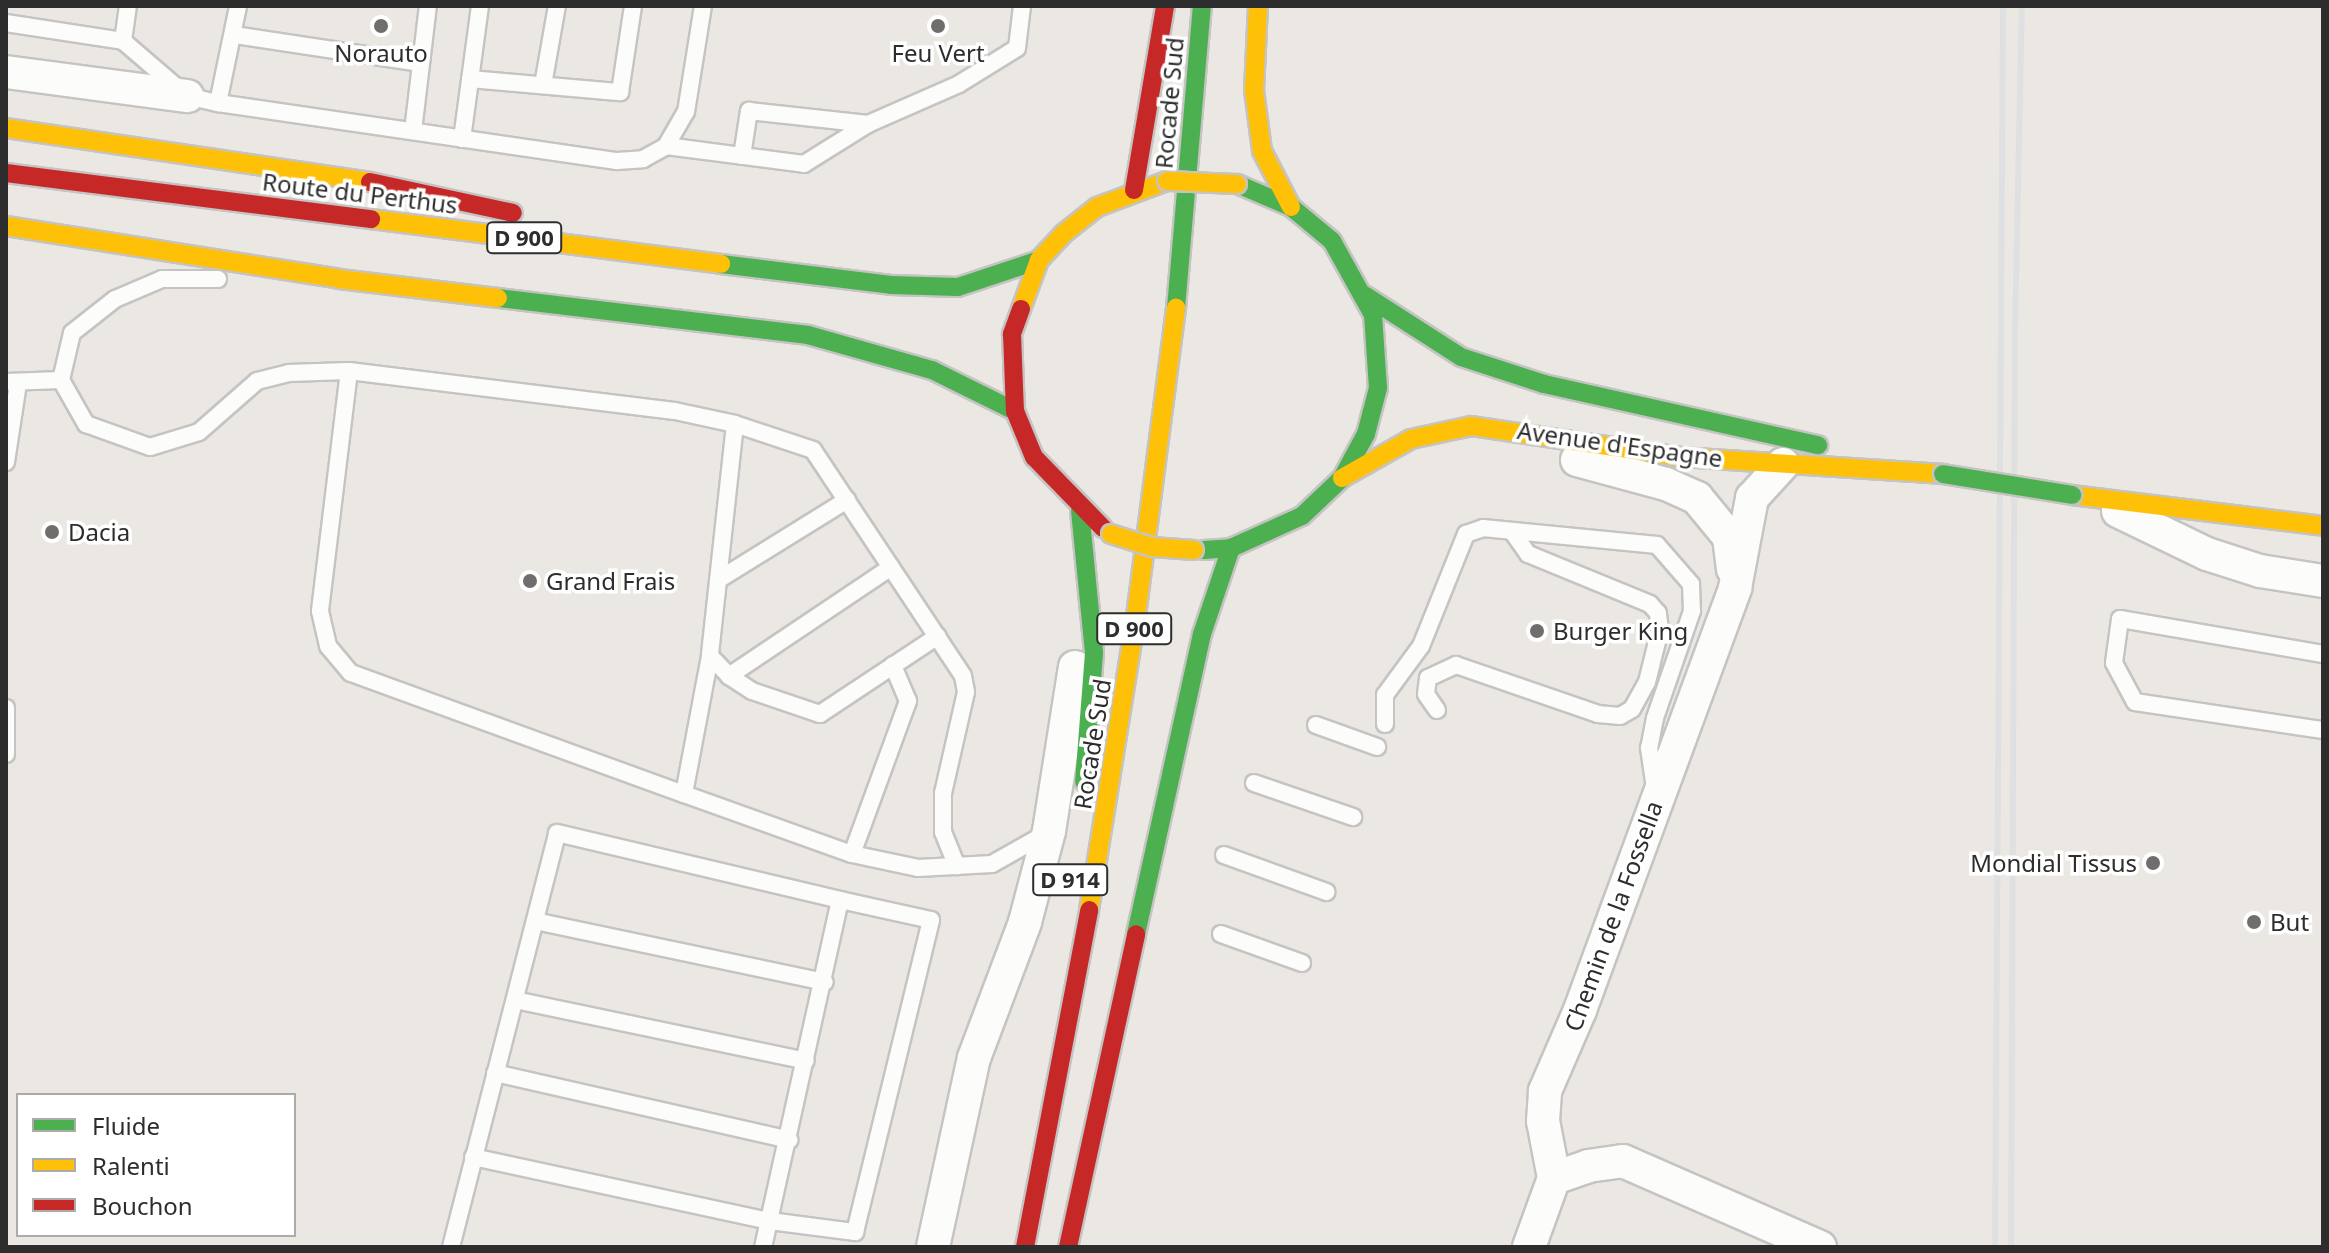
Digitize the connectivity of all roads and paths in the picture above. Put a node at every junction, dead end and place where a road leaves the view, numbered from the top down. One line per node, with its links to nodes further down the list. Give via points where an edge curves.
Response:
1 (128, 6): 15 (lane)
2 (238, 6): 14 (lane)
3 (428, 6): 16 (lane)
4 (480, 6): 18 (lane)
5 (557, 6): 19 (lane)
6 (633, 6): 19 (lane, via 620,92)
7 (703, 6): 28 (lane, via 686,112)
8 (1022, 6): 23 (lane, via 1017,48 959,84)
9 (1165, 6): 31 (main road, Rocade Sud)
10 (1202, 6): 100 (main road, Rocade Sud / D 900, via 1176,307 1136,616 1100,854)
11 (1222, 6): 72 (main road, Rocade Sud / D 900, via 1195,306)
12 (1258, 6): 32 (main road, via 1254,90 1262,151)
13 (6, 23): 15 (lane)
14 (235, 35): 16 (lane); 21 (lane)
15 (123, 41): 20 (lane)
16 (421, 63): 25 (lane)
17 (6, 72): 20 (street)
18 (470, 79): 19 (lane); 26 (lane)
19 (543, 85)
20 (187, 96): 21 (lane)
21 (218, 103): 25 (lane)
22 (6, 113): 27 (lane)
23 (868, 124): 29 (lane, via 804,164); 29 (lane, via 749,111)
24 (6, 128): 27 (main road)
25 (413, 131): 26 (lane)
26 (462, 139): 28 (lane, via 617,161 643,159)
27 (119, 141): 34 (main road, via 428,191)
28 (666, 146): 29 (lane)
29 (742, 156)
30 (6, 173): 34 (main road, Route du Perthus / D 900)
31 (1134, 190): 32 (main road, bridge, via 1201,179 1237,184); 35 (main road, via 1097,207)
32 (1291, 207): 37 (main road, via 1332,241)
33 (6, 226): 36 (main road)
34 (689, 258): 35 (main road, Route du Perthus / D 900, via 891,285 958,287)
35 (1039, 260): 41 (main road, via 1012,334)
36 (339, 279): 39 (lane, via 162,279 115,299 72,333); 41 (main road, via 808,335 932,370)
37 (1366, 296): 46 (main road, Avenue d'Espagne, via 1461,357 1544,384 1793,438); 47 (main road, via 1373,315 1378,388 1366,434)
38 (349, 371): 39 (lane, via 288,373 257,381 199,432 150,447 86,424); 42 (lane, via 675,411); 74 (lane, via 320,611 328,646 351,673)
39 (61, 380): 40 (lane)
40 (12, 383): 44 (lane)
41 (1015, 411): 50 (main road, via 1034,457)
42 (735, 424): 48 (lane, via 813,450); 56 (lane)
43 (1511, 429): 45 (main road, Avenue d'Espagne, via 1682,457); 47 (main road, Avenue d'Espagne, via 1471,426 1411,439); 58 (street, Chemin de la Fossella, via 1557,458 1594,463 1697,498 1729,537)
44 (6, 462)
45 (1783, 464): 46 (main road, Avenue d'Espagne); 58 (street, Chemin de la Fossella, via 1752,498)
46 (1908, 472): 49 (main road, Avenue d'Espagne, bridge, via 2072,495)
47 (1342, 478): 54 (main road, via 1302,516)
48 (847, 500): 55 (lane); 56 (lane)
49 (2107, 505): 51 (main road, Avenue d'Espagne); 53 (main road, Avenue d'Espagne); 57 (street, Avenue d'Espagne, via 2207,554 2260,571)
50 (1080, 510): 54 (main road, bridge, via 1111,534 1152,547); 59 (main road)
51 (2323, 526)
52 (1512, 531): 66 (lane, via 1528,554 1650,604 1658,613 1660,630 1647,682 1632,709 1620,716 1598,714 1456,665 1428,678 1426,694); 67 (lane, via 1483,528 1466,534 1421,646 1385,695); 75 (lane, via 1657,545 1691,584 1692,611 1649,748)
53 (2214, 535)
54 (1231, 548): 89 (main road, D 914, via 1202,634)
55 (891, 567): 60 (lane); 64 (lane)
56 (718, 580): 62 (lane)
57 (2323, 581)
58 (1735, 588): 75 (street, Chemin de la Fossella)
59 (1093, 624): 76 (main road); 78 (street, via 1074,669)
60 (938, 636): 63 (lane); 81 (lane, via 963,676 966,692 943,793 943,832)
61 (2323, 654): 69 (lane, via 2120,619 2114,663 2135,702)
62 (710, 656): 64 (lane); 74 (lane)
63 (893, 665): 64 (lane, via 820,714 752,691); 79 (lane, via 908,701)
64 (729, 676)
65 (6, 708): 71 (lane)
66 (1437, 710)
67 (1385, 724)
68 (1316, 725): 70 (lane)
69 (2323, 730)
70 (1377, 747)
71 (6, 754)
72 (1131, 777)
73 (1254, 783): 77 (lane)
74 (684, 794): 79 (lane)
75 (1656, 798): 95 (street, Chemin de la Fossella, via 1580,1010 1545,1091 1543,1121)
76 (1082, 802)
77 (1353, 817)
78 (1049, 831): 81 (lane, via 992,864); 99 (street, via 1025,922 974,1058)
79 (852, 854): 81 (lane, via 918,868)
80 (1224, 855): 82 (lane)
81 (957, 866)
82 (1326, 892)
83 (840, 900): 84 (lane, via 557,833); 87 (lane); 96 (lane, via 931,920 855,1232)
84 (535, 921): 87 (lane); 88 (lane)
85 (1221, 934): 86 (lane)
86 (1302, 963)
87 (825, 982): 90 (lane)
88 (515, 1000): 90 (lane); 92 (lane)
89 (1114, 1048): 91 (lane); 101 (main road, D 914)
90 (806, 1061): 93 (lane)
91 (1092, 1069)
92 (495, 1073): 93 (lane); 94 (lane)
93 (789, 1140): 96 (lane)
94 (473, 1157): 96 (lane); 97 (lane)
95 (1554, 1178): 102 (street); 103 (street, via 1623,1161)
96 (770, 1221): 98 (lane)
97 (451, 1247)
98 (763, 1247)
99 (933, 1247)
100 (1025, 1247)
101 (1068, 1247)
102 (1529, 1247)
103 (1820, 1247)

